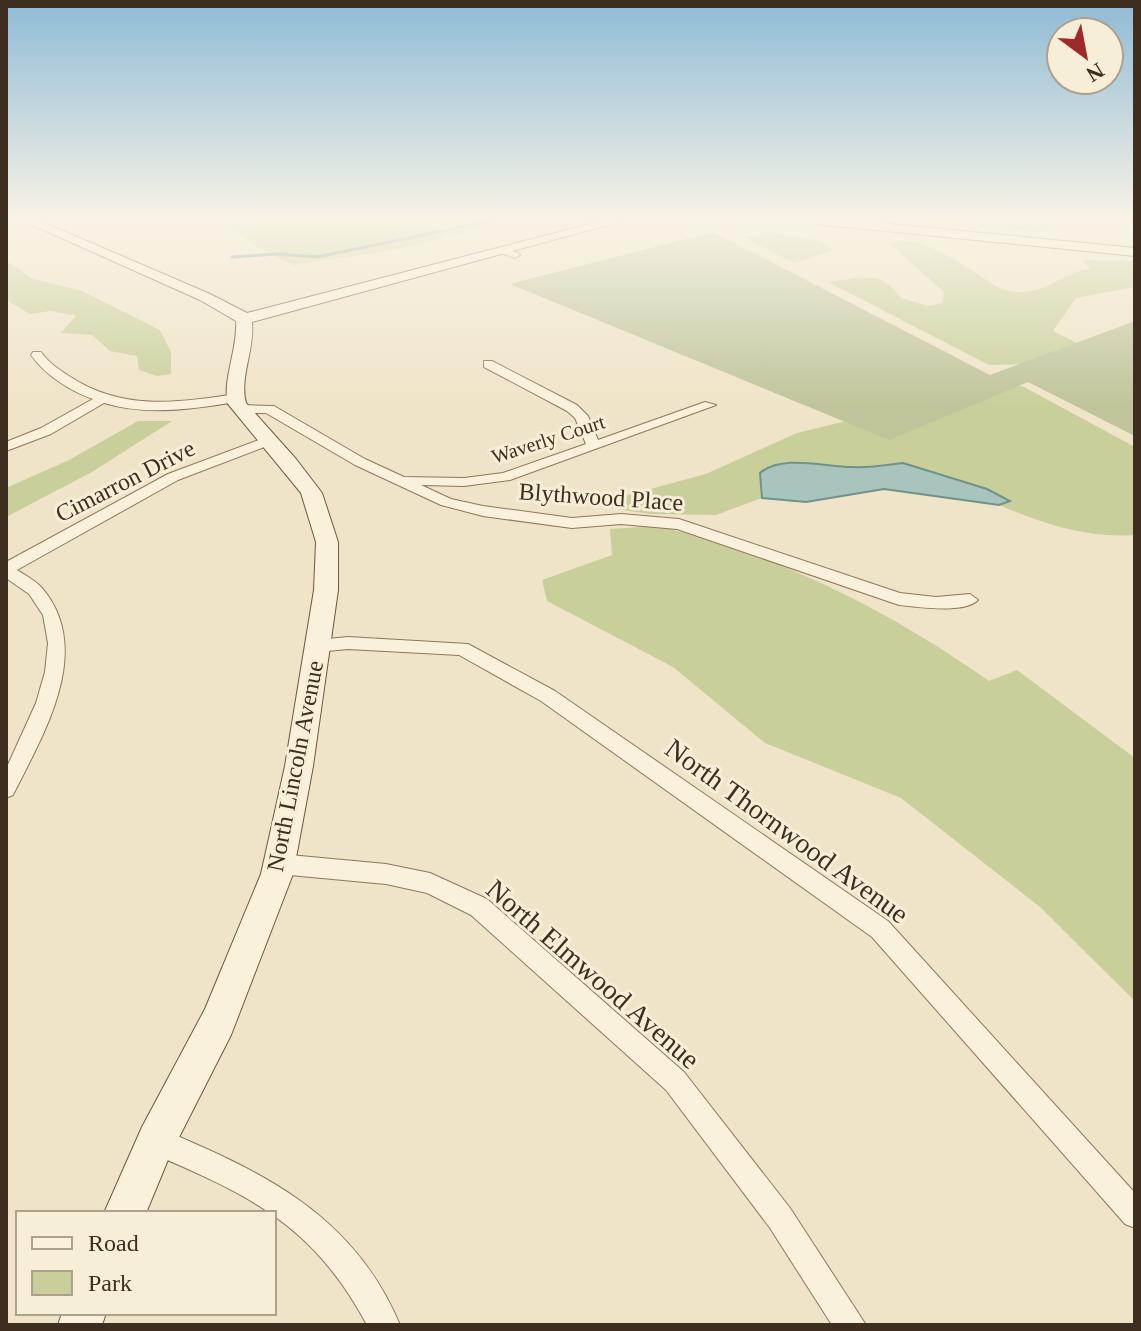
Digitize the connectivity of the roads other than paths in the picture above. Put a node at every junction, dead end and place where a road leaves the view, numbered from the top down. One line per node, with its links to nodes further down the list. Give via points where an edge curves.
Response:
1 (171, 282): 3 (street)
2 (392, 282): 3 (street)
3 (244, 319): 7 (street, via 246,340 234,393)
4 (37, 355): 6 (street)
5 (488, 364): 10 (street, via 572,408)
6 (101, 400): 7 (street, Blythwood Place, via 146,408); 11 (street)
7 (238, 404): 9 (street, North Lincoln Avenue); 12 (street, Blythwood Place, via 269,409)
8 (710, 405): 10 (street, Waverly Court)
9 (267, 441): 13 (street, Cimarron Drive, via 173,477); 15 (street, North Lincoln Avenue, via 311,493 327,542)
10 (594, 446): 12 (street, Waverly Court, via 505,477 464,482)
11 (6, 447)
12 (394, 479): 14 (street, Blythwood Place, via 446,502 497,513 572,523 621,519 679,524 899,599)
13 (6, 569): 16 (street, via 38,594 57,639 57,668 47,704)
14 (970, 600)
15 (317, 646): 17 (street, North Lincoln Avenue); 20 (street, North Thornwood Avenue, via 462,649 548,696 880,929)
16 (6, 789)
17 (279, 864): 18 (street, North Lincoln Avenue, via 218,1022); 22 (street, North Elmwood Avenue, via 430,883 479,907 675,1081 780,1218)
18 (156, 1141): 19 (street, North Lincoln Avenue); 21 (street, via 233,1172 288,1205 334,1245)
19 (126, 1211)
20 (1135, 1214)
21 (384, 1325)
22 (850, 1325)

